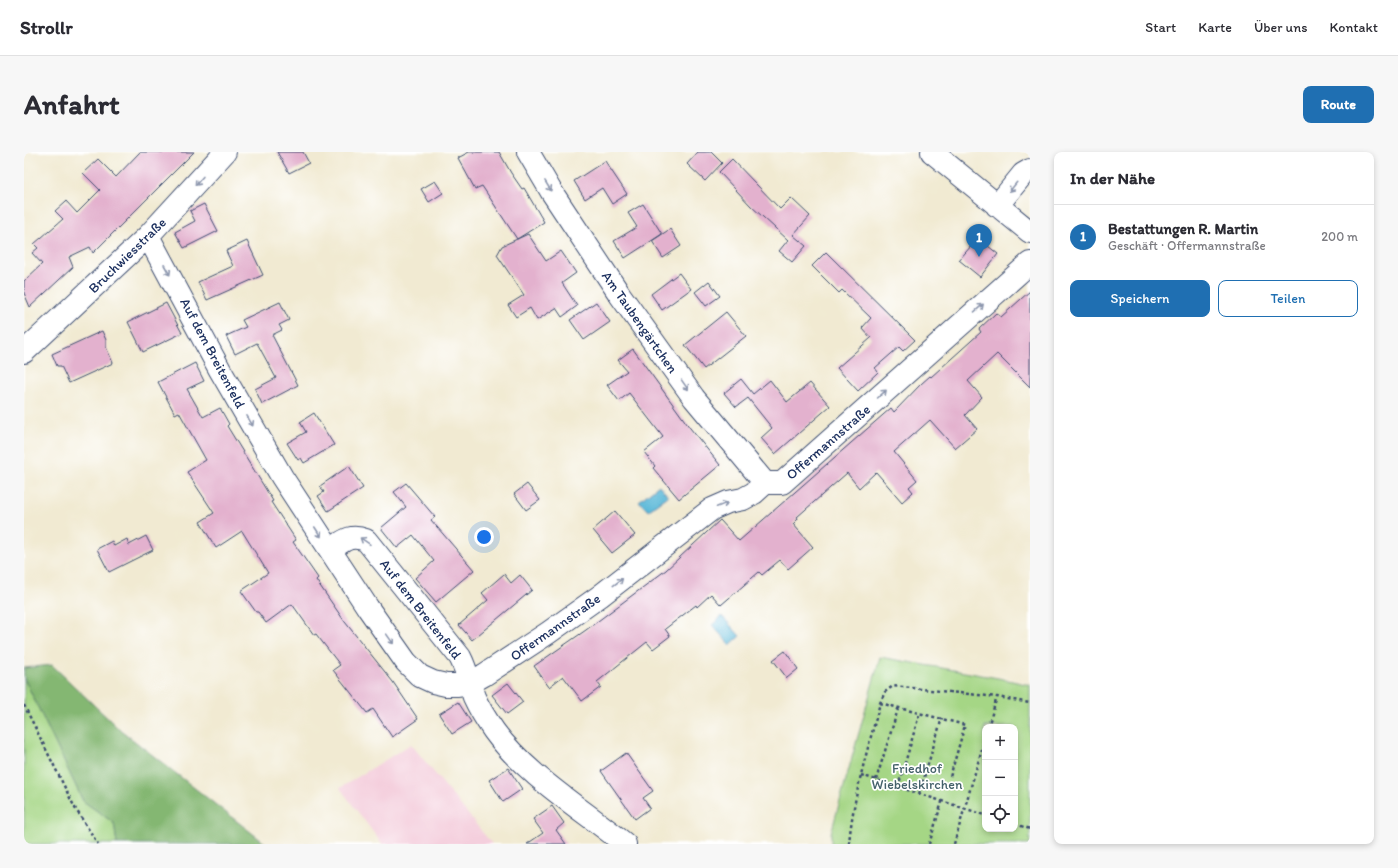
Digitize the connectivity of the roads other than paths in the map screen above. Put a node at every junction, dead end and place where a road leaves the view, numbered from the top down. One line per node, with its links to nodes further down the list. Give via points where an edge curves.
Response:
1 (225, 152): 7 (street, Bruchwiesstraße, one-way to 7)
2 (528, 152): 10 (street, Am Taubengärtchen, one-way to 10, via 620,295 694,398)
3 (932, 152): 5 (street)
4 (1030, 170): 5 (street, one-way to 5, via 1023,174)
5 (997, 206): 6 (street)
6 (1030, 232)
7 (148, 236): 9 (street, Bruchwiesstraße); 11 (street, Auf dem Breitenfeld, one-way to 11, via 220,370 282,477)
8 (1030, 263): 10 (street, Offermannstraße, one-way to 8, via 782,483 793,474)
9 (24, 352)
10 (765, 483): 12 (street, Offermannstraße, one-way to 10, via 548,633 712,509 743,499)
11 (330, 550): 12 (street, Auf dem Breitenfeld, one-way to 12, via 406,662 420,676 446,685); 12 (street, Auf dem Breitenfeld, one-way to 11, via 460,657 366,540 356,536 348,538)
12 (470, 683): 13 (street, via 481,710 510,750)
13 (624, 844)

